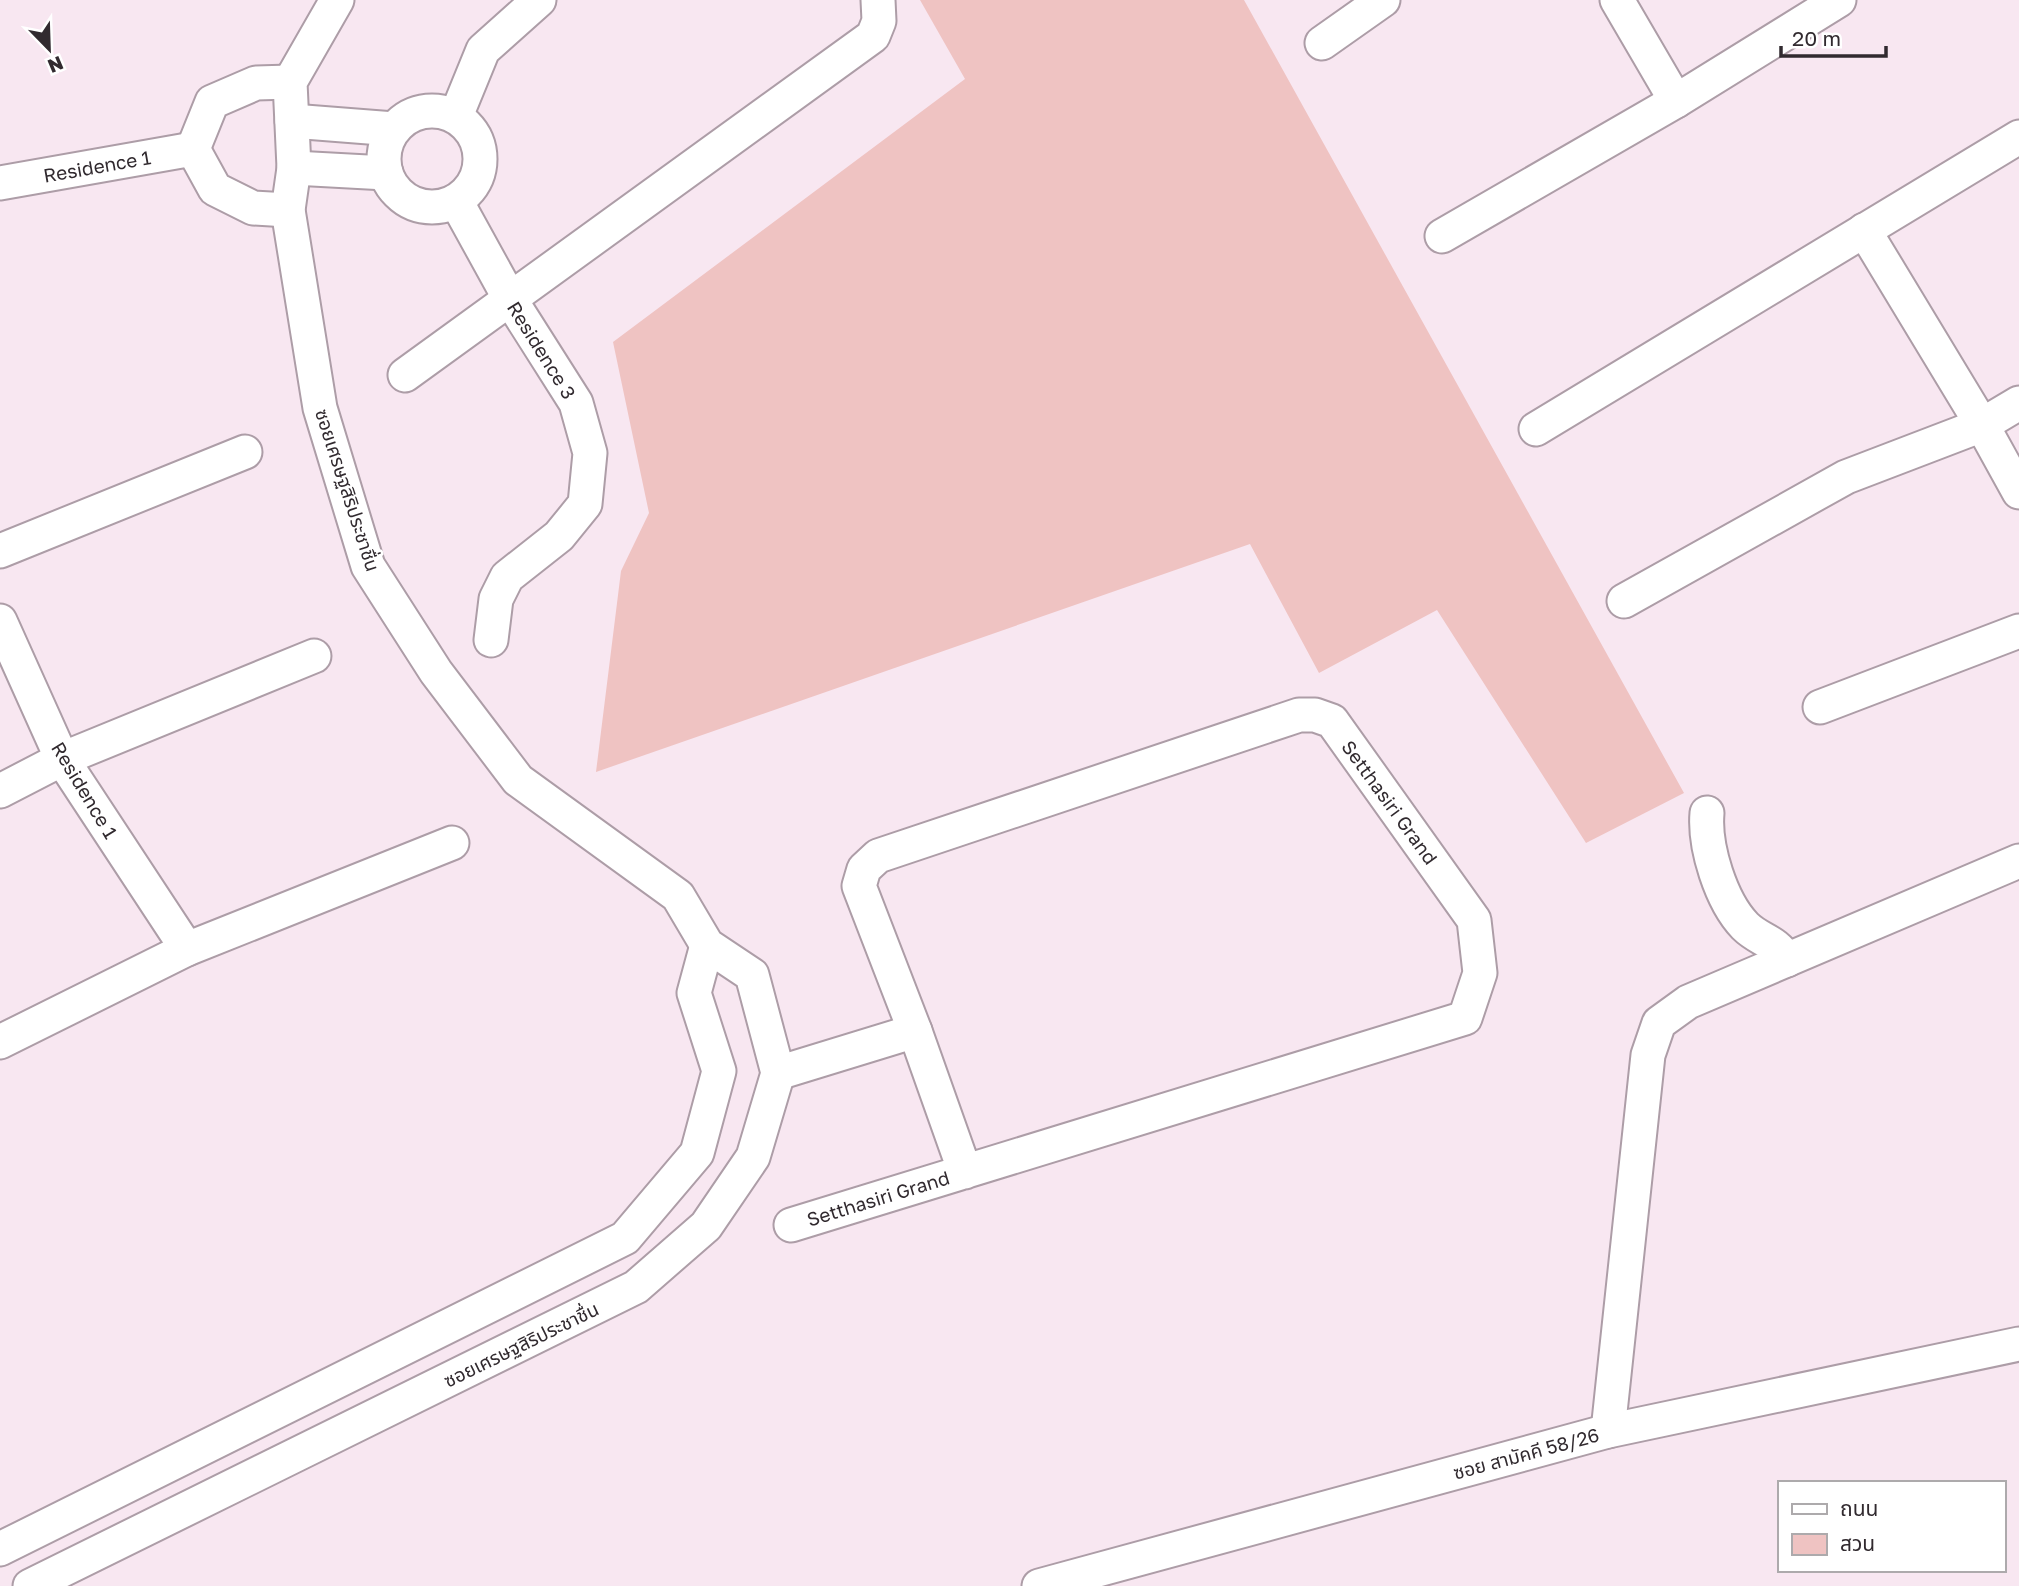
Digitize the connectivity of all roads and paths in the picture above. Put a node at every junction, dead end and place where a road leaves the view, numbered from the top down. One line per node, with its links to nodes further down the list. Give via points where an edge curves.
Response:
1 (337, 0): 8 (street)
2 (539, 0): 10 (street, via 483,50)
3 (878, 0): 22 (street, via 879,21 873,36)
4 (1383, 0): 7 (street)
5 (1617, 0): 9 (street)
6 (1839, 0): 9 (street)
7 (1322, 43)
8 (290, 82): 11 (street, ซอยเศรษฐสิริประชาชื่น); 14 (street, via 256,83 212,102)
9 (1676, 101): 21 (street)
10 (456, 116): 12 (street, via 443,111 416,113); 18 (street, via 468,125 480,151 476,180)
11 (292, 121): 12 (street); 15 (street, ซอยเศรษฐสิริประชาชื่น)
12 (394, 130): 16 (street, via 383,158)
13 (2019, 137): 20 (street)
14 (193, 149): 17 (street, Residence 1); 19 (street, via 215,188 253,208)
15 (294, 168): 16 (street); 19 (street, ซอยเศรษฐสิริประชาชื่น)
16 (386, 173): 18 (street, via 392,186 414,204 442,206)
17 (0, 183)
18 (456, 201): 22 (street, Residence 3)
19 (288, 210): 41 (street, ซอยเศรษฐสิริประชาชื่น, via 320,408 368,566 436,672 518,780 678,896)
20 (1864, 230): 25 (street); 26 (street)
21 (1442, 236)
22 (510, 299): 23 (street); 33 (street, Residence 3, via 576,403 590,453 584,504 559,536 507,577 496,599)
23 (405, 375)
24 (2019, 403): 25 (street)
25 (1982, 425): 28 (street); 30 (street, via 1846,477)
26 (1536, 429)
27 (245, 452): 29 (street)
28 (2019, 492)
29 (0, 551)
30 (1624, 601)
31 (0, 621): 36 (street, Residence 1)
32 (2019, 631): 35 (street)
33 (491, 640)
34 (314, 656): 36 (street)
35 (1820, 707)
36 (62, 759): 37 (street); 42 (street, Residence 1)
37 (0, 791)
38 (1707, 813): 43 (street, via 1708,848 1735,912 1746,926 1780,948)
39 (452, 843): 42 (street)
40 (2019, 861): 43 (street)
41 (707, 945): 46 (street, ซอยเศรษฐสิริประชาชื่น, via 752,975); 51 (street, via 694,993 719,1071 697,1153 625,1238)
42 (187, 949): 45 (street)
43 (1787, 960): 50 (street, via 1688,1002 1659,1023 1648,1055)
44 (915, 1031): 46 (street); 47 (street, Setthasiri Grand); 47 (street, Setthasiri Grand, via 859,886 864,869 878,856 1299,715 1332,721 1474,920 1480,973 1465,1018)
45 (0, 1042)
46 (778, 1073): 52 (street, ซอยเศรษฐสิริประชาชื่น, via 753,1157 706,1226 636,1287)
47 (965, 1172): 48 (street, Setthasiri Grand)
48 (791, 1225)
49 (2019, 1344): 50 (street, ซอย สามัคคี 58/26)
50 (1608, 1431): 53 (street, ซอย สามัคคี 58/26)
51 (0, 1549)
52 (30, 1586)
53 (1039, 1586)

